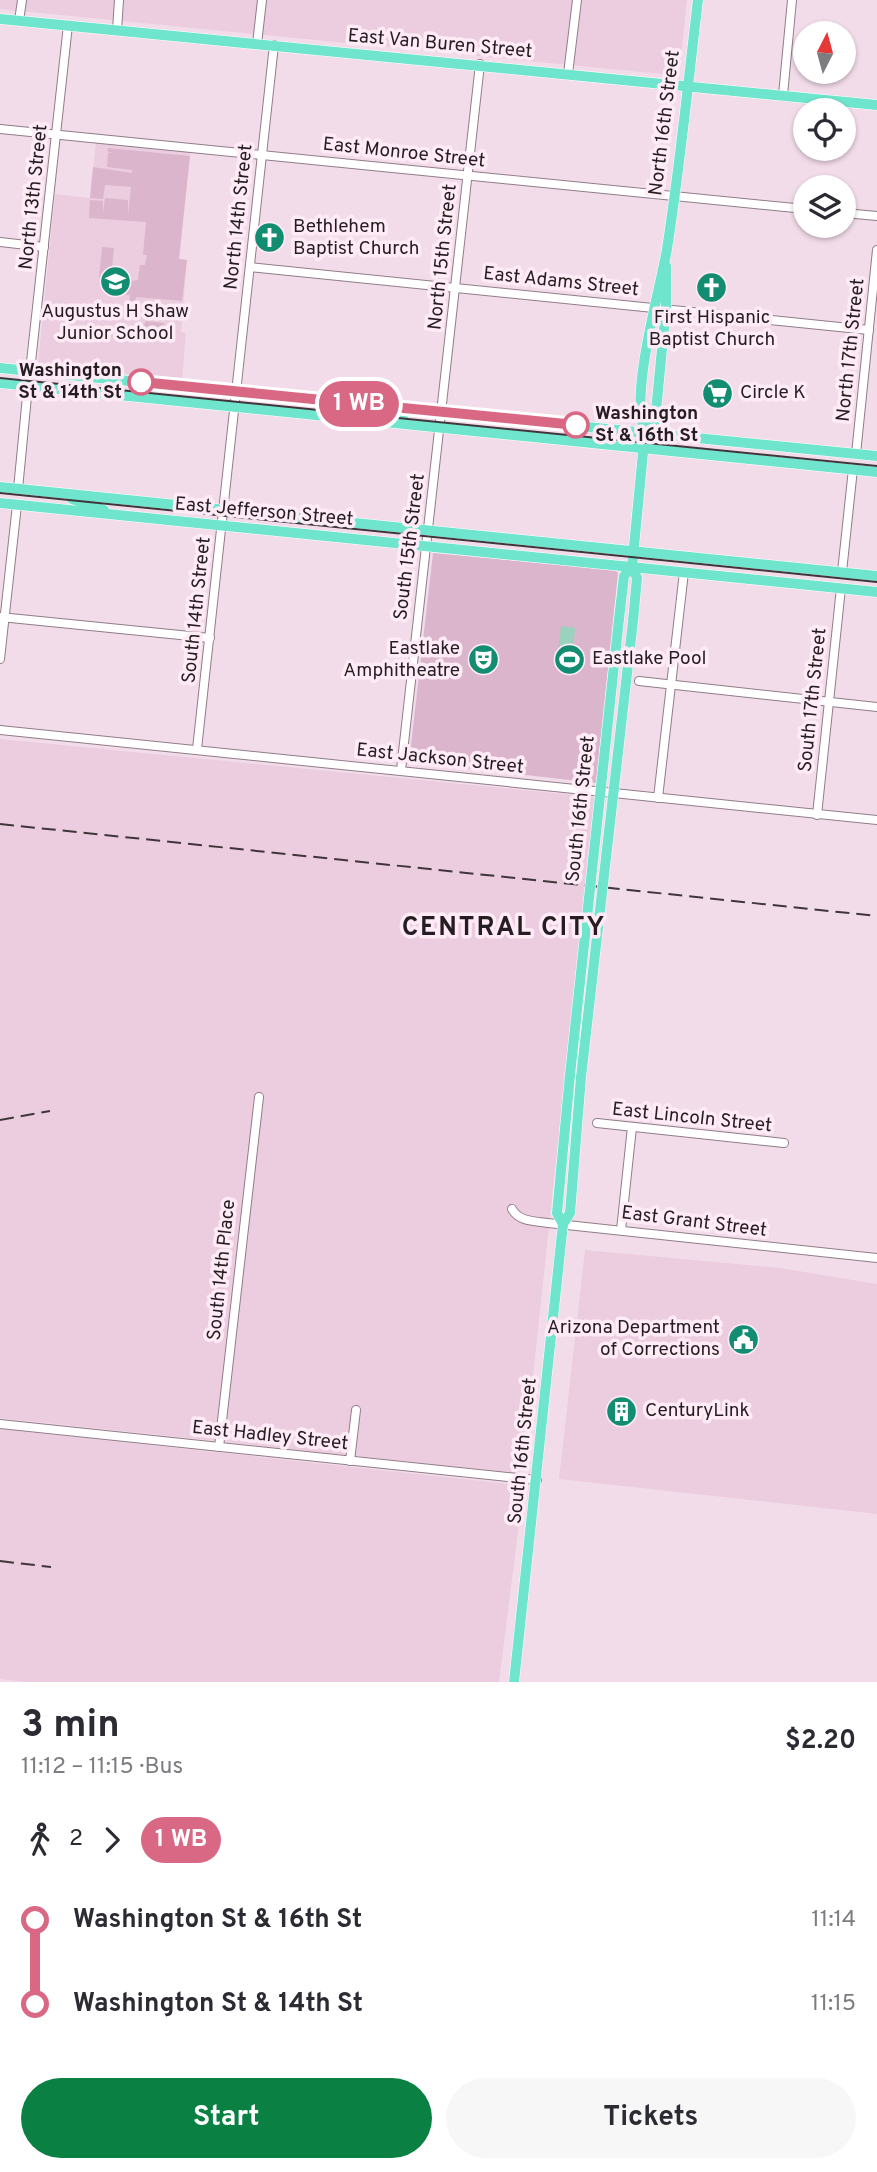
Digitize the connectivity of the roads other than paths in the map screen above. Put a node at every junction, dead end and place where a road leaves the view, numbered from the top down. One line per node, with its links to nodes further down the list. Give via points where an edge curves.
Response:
1 (22, 0): 8 (street)
2 (119, 0): 10 (street)
3 (262, 0): 11 (street)
4 (577, 0): 14 (street)
5 (698, 0): 15 (main road, North 16th Street)
6 (792, 0): 16 (street)
7 (0, 19): 8 (main road, East Van Buren Street)
8 (19, 21): 9 (main road, East Van Buren Street)
9 (68, 25): 10 (main road, East Van Buren Street); 19 (street, North 13th Street)
10 (117, 30): 11 (main road, East Van Buren Street)
11 (257, 44): 12 (main road, East Van Buren Street)
12 (274, 45): 13 (main road, East Van Buren Street); 20 (street, North 14th Street)
13 (480, 64): 14 (main road, East Van Buren Street); 21 (street, North 15th Street)
14 (568, 74): 15 (main road, East Van Buren Street)
15 (688, 85): 16 (main road, East Van Buren Street); 22 (main road, North 16th Street)
16 (783, 95): 17 (main road, East Van Buren Street)
17 (877, 105)
18 (0, 129): 19 (street, East Monroe Street)
19 (56, 135): 20 (street, East Monroe Street); 27 (street, North 13th Street)
20 (262, 155): 21 (street, East Monroe Street); 30 (street, North 14th Street)
21 (468, 175): 22 (street, East Monroe Street); 31 (street, North 15th Street)
22 (674, 196): 23 (street, East Monroe Street); 29 (main road, North 16th Street)
23 (793, 208)
24 (856, 214): 25 (street)
25 (877, 216)
26 (0, 242): 27 (street)
27 (44, 247): 36 (street, North 13th Street)
28 (877, 250): 34 (street, North 17th Street)
29 (666, 251): 32 (main road, North 16th Street); 33 (main road, North 16th Street)
30 (250, 267): 31 (street, East Adams Street); 39 (street, North 14th Street)
31 (456, 288): 32 (street, East Adams Street); 42 (street, North 15th Street)
32 (652, 307): 33 (street, East Adams Street); 45 (main road, North 16th Street, via 639,420)
33 (666, 308): 34 (street, East Adams Street); 45 (main road, North 16th Street, via 655,421)
34 (869, 330): 48 (street, North 17th Street)
35 (0, 368): 36 (main road)
36 (30, 371): 39 (main road)
37 (0, 383): 38 (main road)
38 (28, 386): 41 (main road); 54 (street)
39 (236, 391): 40 (main road); 41 (street, South 14th Street)
40 (356, 404): 42 (main road); 43 (main road)
41 (234, 407): 43 (main road); 58 (street, South 14th Street)
42 (442, 412): 44 (street, South 15th Street); 45 (main road)
43 (421, 425): 44 (main road)
44 (440, 427): 47 (main road); 61 (street, South 15th Street)
45 (645, 432): 46 (main road); 47 (main road, South 16th Street)
46 (751, 443): 48 (main road); 50 (main road)
47 (643, 447): 50 (main road); 64 (main road, South 16th Street)
48 (856, 454): 49 (main road)
49 (877, 456)
50 (821, 466): 51 (main road)
51 (853, 469): 52 (main road); 68 (street)
52 (877, 472)
53 (0, 488): 54 (main road, East Jefferson Street)
54 (18, 489): 55 (main road, East Jefferson Street)
55 (52, 493): 58 (main road, East Jefferson Street); 59 (main road)
56 (0, 503): 57 (main road, East Jefferson Street)
57 (17, 505): 59 (main road, East Jefferson Street); 72 (street)
58 (223, 510): 60 (street, South 14th Street); 61 (main road, East Jefferson Street)
59 (123, 516): 60 (main road, East Jefferson Street)
60 (222, 526): 63 (main road, East Jefferson Street); 73 (street, South 14th Street)
61 (428, 530): 62 (main road, East Jefferson Street); 63 (street, South 15th Street)
62 (446, 532): 64 (main road, East Jefferson Street); 65 (main road, East Jefferson Street)
63 (426, 545): 65 (main road, East Jefferson Street); 81 (street, South 15th Street)
64 (633, 551): 66 (main road, South 16th Street); 68 (main road, East Jefferson Street)
65 (525, 556): 66 (main road, East Jefferson Street)
66 (632, 567): 67 (main road, East Jefferson Street); 85 (main road, South 16th Street, bridge, via 637,578 633,621); 85 (main road, South 16th Street, bridge, via 624,576 619,618)
67 (684, 572): 70 (main road, East Jefferson Street); 76 (street)
68 (842, 572): 69 (main road, East Jefferson Street)
69 (876, 576)
70 (841, 588): 71 (main road, East Jefferson Street); 77 (street, South 17th Street)
71 (877, 592)
72 (2, 618): 73 (street); 74 (street)
73 (210, 638): 80 (street, South 14th Street)
74 (0, 659)
75 (639, 681): 76 (street)
76 (671, 685): 77 (street); 82 (street)
77 (828, 702): 78 (street); 83 (street, South 17th Street)
78 (877, 707)
79 (0, 730): 80 (street, East Jackson Street)
80 (197, 749): 81 (street, East Jackson Street)
81 (401, 770): 82 (street, East Jackson Street)
82 (659, 798): 83 (street, East Jackson Street)
83 (817, 815): 84 (street, East Jackson Street)
84 (877, 820)
85 (575, 1076): 91 (main road, South 16th Street, via 557,1213)
86 (259, 1097): 96 (street, South 14th Place)
87 (597, 1123): 88 (street, East Lincoln Street)
88 (632, 1127): 89 (street, East Lincoln Street); 92 (street)
89 (783, 1143)
90 (512, 1209): 91 (street, East Grant Street, via 524,1219)
91 (563, 1224): 92 (street, East Grant Street); 98 (main road, South 16th Street)
92 (621, 1230): 93 (street, East Grant Street)
93 (877, 1258)
94 (356, 1410): 97 (street)
95 (0, 1424): 96 (street, East Hadley Street)
96 (219, 1447): 97 (street, East Hadley Street)
97 (350, 1461): 98 (street, East Hadley Street)
98 (537, 1480): 99 (main road, South 16th Street)
99 (514, 1682)

